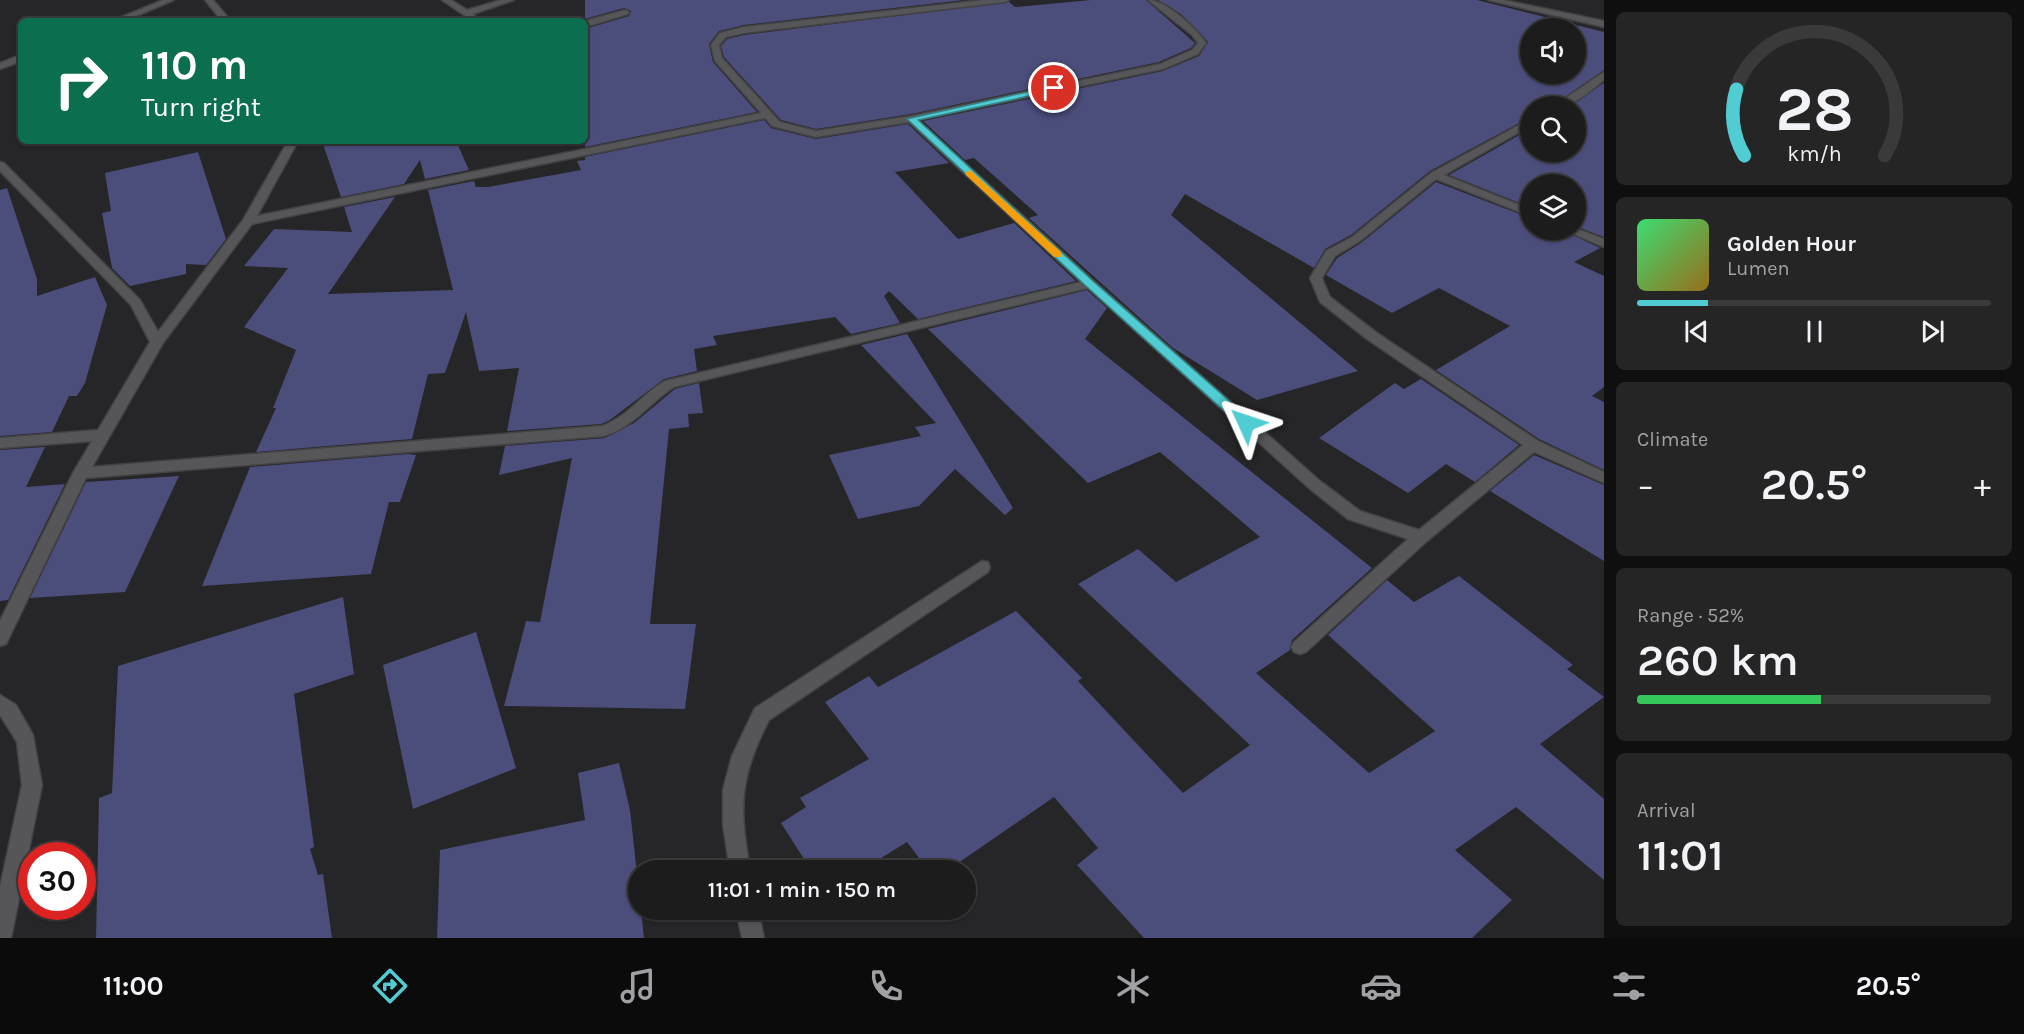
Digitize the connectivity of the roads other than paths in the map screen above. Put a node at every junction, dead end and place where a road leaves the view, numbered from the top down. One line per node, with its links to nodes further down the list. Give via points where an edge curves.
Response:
1 (170, 0): 10 (street)
2 (209, 0): 11 (street)
3 (446, 0): 9 (street)
4 (510, 0): 9 (street)
5 (1005, 0): 19 (street, via 723,35 715,45 718,58)
6 (1152, 0): 20 (street, via 1195,33 1202,42 1195,52 1163,66)
7 (1492, 0): 14 (street)
8 (625, 12): 13 (street)
9 (467, 13): 12 (street)
10 (124, 18)
11 (224, 18)
12 (473, 18)
13 (588, 23)
14 (1604, 24)
15 (18, 59): 16 (street)
16 (0, 66)
17 (1604, 75): 18 (street)
18 (1577, 96)
19 (766, 115): 20 (street, via 794,131 816,134); 26 (street)
20 (911, 119): 29 (street)
21 (1520, 128): 24 (street)
22 (291, 144): 26 (street)
23 (0, 165): 30 (street, via 136,303)
24 (1435, 175): 25 (street); 33 (street, via 1356,239 1330,254 1316,278 1324,299 1372,336)
25 (1520, 209)
26 (249, 221): 30 (street)
27 (1586, 236): 28 (street)
28 (1604, 243)
29 (1090, 284): 34 (street, via 670,384 632,418 604,430); 36 (street, via 1354,514)
30 (157, 342): 31 (street)
31 (104, 435): 32 (street); 34 (street)
32 (0, 443)
33 (1533, 445): 35 (street); 36 (street)
34 (81, 473): 38 (street)
35 (1604, 478)
36 (1421, 537): 39 (street)
37 (982, 567): 41 (street, via 762,714 744,748 731,791)
38 (0, 639)
39 (1300, 646)
40 (0, 703): 43 (street, via 26,741 32,785)
41 (738, 860)
42 (749, 920): 44 (street)
43 (0, 938)
44 (753, 938)

